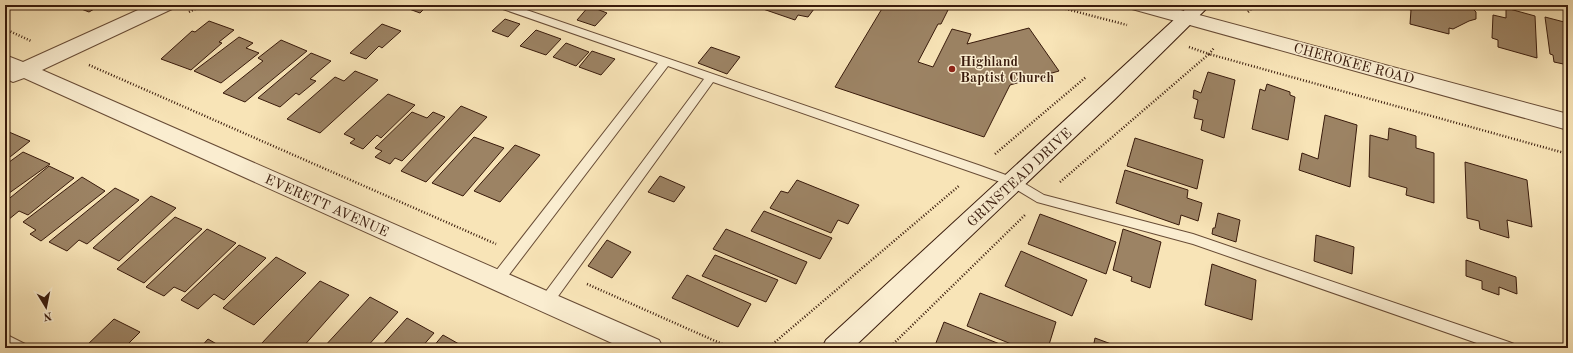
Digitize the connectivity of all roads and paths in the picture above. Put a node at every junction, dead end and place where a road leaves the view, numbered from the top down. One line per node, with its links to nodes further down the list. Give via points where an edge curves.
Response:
1 (165, 5): 10 (street)
2 (501, 5): 8 (lane)
3 (1139, 5): 5 (street, CHEROKEE ROAD)
4 (1201, 5): 5 (street, GRINSTEAD DRIVE)
5 (1186, 18): 12 (street, CHEROKEE ROAD); 14 (street, GRINSTEAD DRIVE, via 1166,40)
6 (5, 30): 7 (path)
7 (32, 41)
8 (666, 61): 11 (lane); 16 (lane)
9 (84, 63): 16 (path)
10 (11, 70): 18 (street, EVERETT AVENUE)
11 (711, 76): 14 (lane); 17 (lane)
12 (1568, 122)
13 (1568, 154): 15 (path, via 1209,54)
14 (1013, 182): 15 (lane); 24 (street, GRINSTEAD DRIVE)
15 (1041, 199): 25 (path); 26 (lane, via 1193,239)
16 (518, 254): 18 (lane)
17 (566, 275): 19 (lane); 23 (path)
18 (498, 280): 19 (street, EVERETT AVENUE)
19 (546, 302): 22 (street, EVERETT AVENUE)
20 (5, 340): 21 (lane)
21 (20, 348)
22 (650, 348)
23 (731, 348)
24 (835, 348)
25 (889, 348)
26 (1509, 348)

